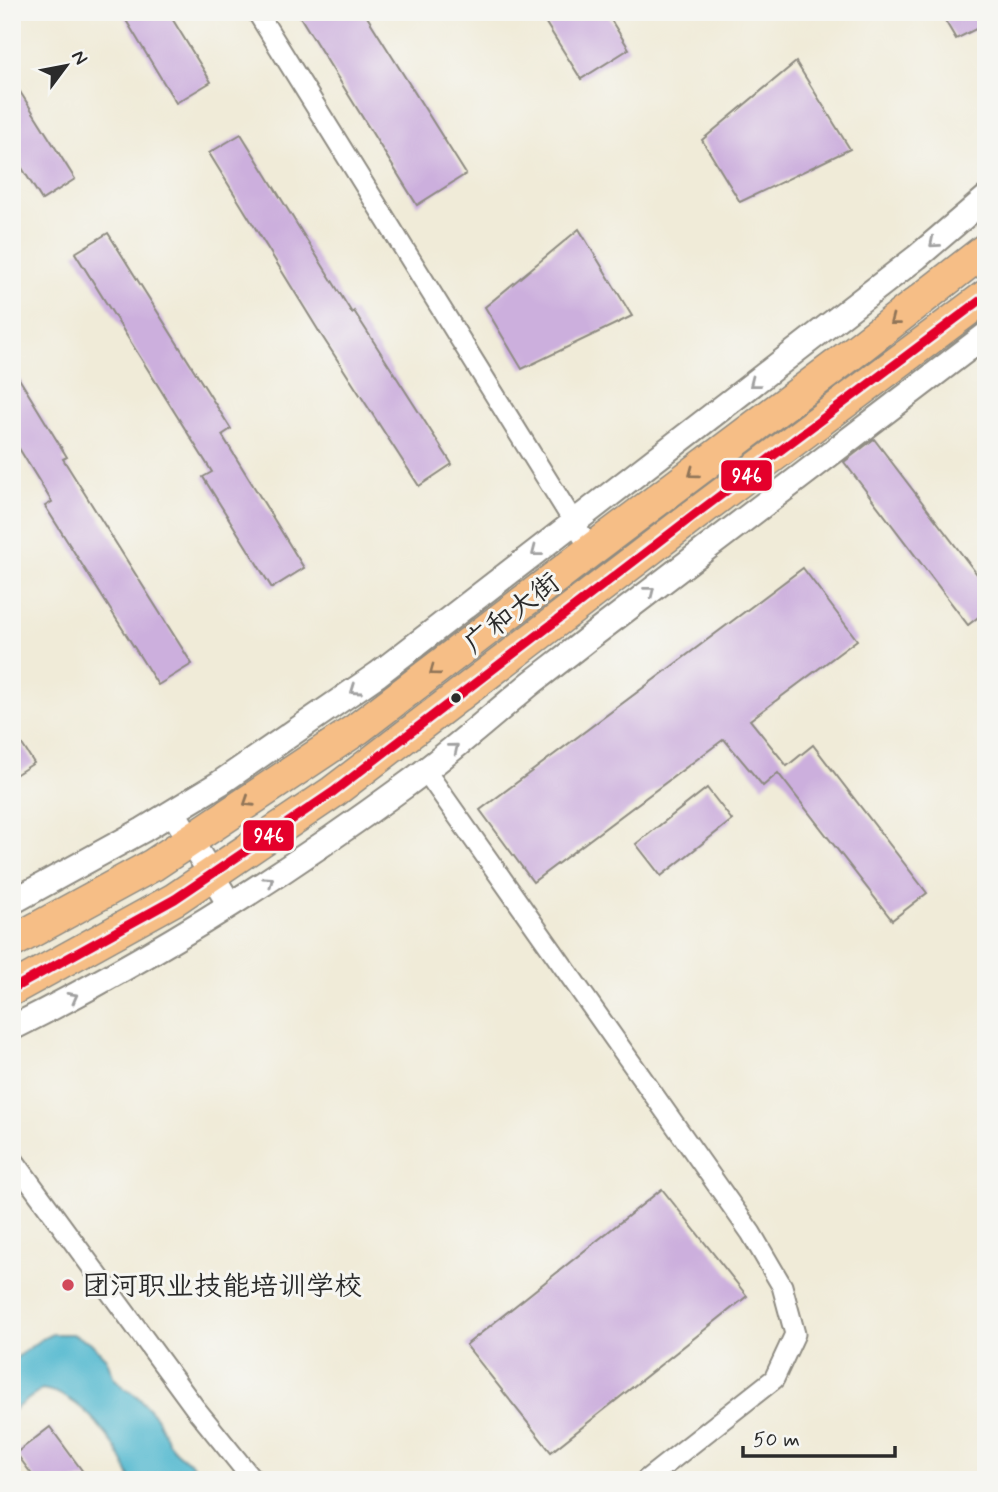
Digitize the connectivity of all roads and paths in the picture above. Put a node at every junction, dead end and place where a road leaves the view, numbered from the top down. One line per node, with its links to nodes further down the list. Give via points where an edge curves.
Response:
1 (257, 12): 6 (street)
2 (986, 198): 6 (street, one-way to 6)
3 (986, 249): 7 (main road, 广和大街, one-way to 7)
4 (986, 296): 8 (main road, 广和大街)
5 (986, 334): 9 (street, one-way to 5)
6 (574, 522): 7 (street); 11 (street, one-way to 11, via 378,674)
7 (591, 550): 12 (main road, 广和大街, one-way to 12, via 357,729)
8 (640, 558): 9 (street); 13 (main road, 广和大街, via 333,792)
9 (606, 625): 10 (street, one-way to 9)
10 (425, 770): 15 (street, one-way to 10); 21 (street, via 751,1233 782,1286 795,1334 774,1379)
11 (173, 812): 12 (street); 14 (street)
12 (190, 840): 13 (street); 16 (main road, 广和大街, via 153,865)
13 (211, 874): 15 (street); 17 (main road, 广和大街, via 175,899)
14 (12, 902)
15 (230, 905): 18 (street, one-way to 15)
16 (18, 936)
17 (12, 989)
18 (12, 1028)
19 (12, 1158): 20 (street)
20 (253, 1480)
21 (646, 1480)

